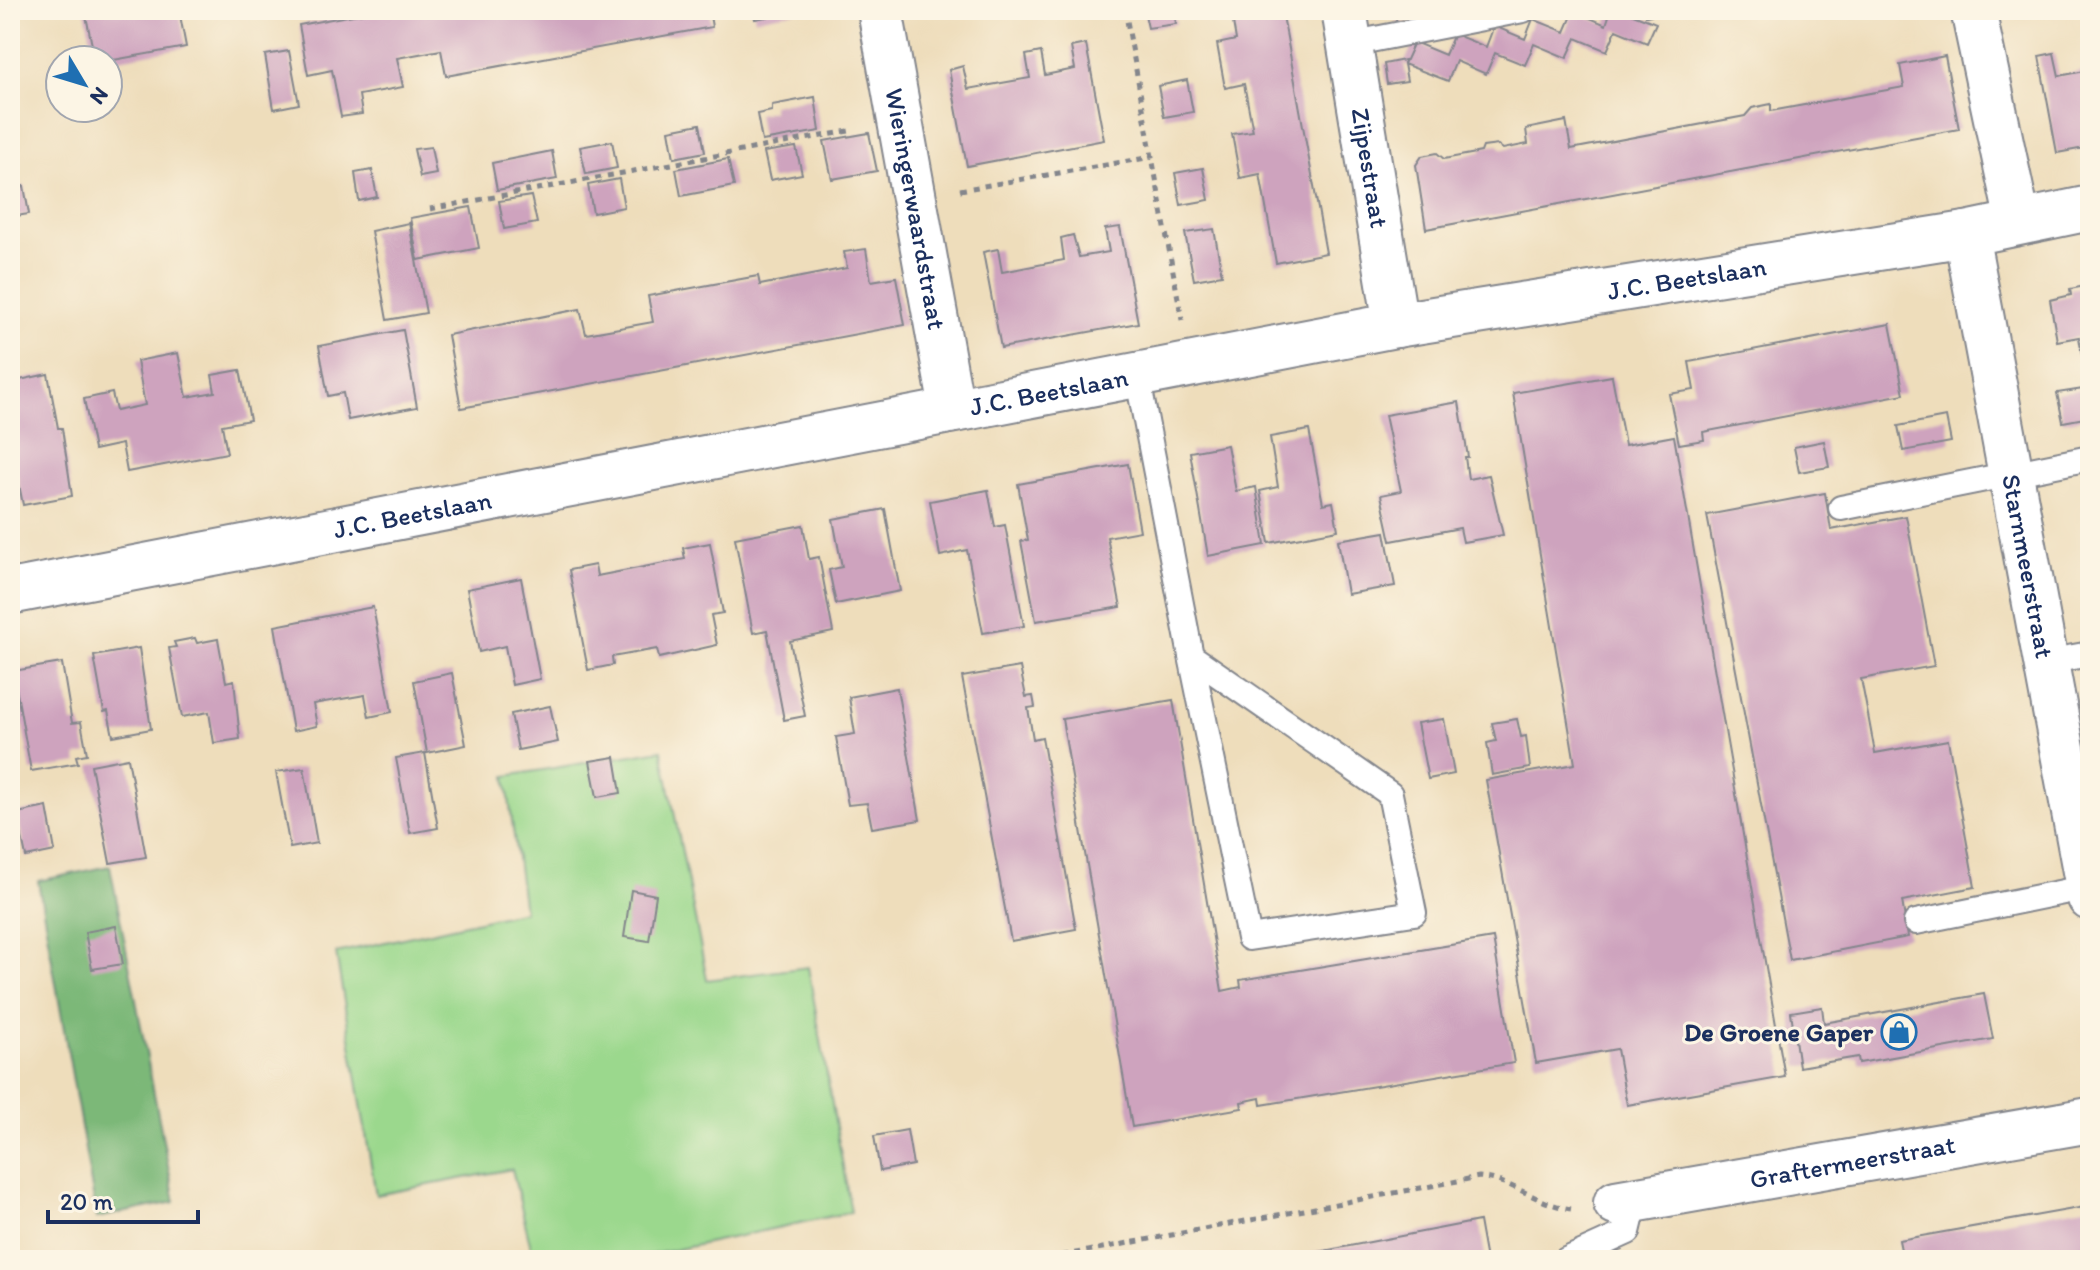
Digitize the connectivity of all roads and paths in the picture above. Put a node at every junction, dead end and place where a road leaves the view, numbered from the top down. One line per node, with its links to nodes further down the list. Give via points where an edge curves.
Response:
1 (880, 10): 6 (street, Wieringerwaardstraat)
2 (1125, 10): 7 (path)
3 (1523, 10): 5 (lane)
4 (1973, 10): 11 (street)
5 (1347, 27): 13 (street, Zijpestraat)
6 (900, 122): 8 (street, Wieringerwaardstraat); 10 (path)
7 (1152, 157): 8 (path); 14 (path)
8 (914, 198): 16 (street, Wieringerwaardstraat)
9 (2090, 208): 11 (street, J.C. Beetslaan)
10 (430, 209)
11 (2018, 222): 12 (street, J.C. Beetslaan)
12 (1966, 234): 13 (street, J.C. Beetslaan); 18 (street, Starnmeerstraat)
13 (1396, 325): 14 (street, J.C. Beetslaan)
14 (1191, 364): 15 (street, J.C. Beetslaan)
15 (1137, 374): 16 (street, J.C. Beetslaan); 22 (lane)
16 (952, 409): 20 (street, J.C. Beetslaan)
17 (2090, 458): 18 (lane)
18 (2010, 471): 19 (lane); 23 (street, Starnmeerstraat)
19 (1841, 508)
20 (10, 592)
21 (2090, 654): 23 (lane)
22 (1191, 656): 22 (lane, via 1390,794 1414,913 1249,938)
23 (2046, 662): 24 (street, Starnmeerstraat)
24 (2089, 892): 25 (lane)
25 (1916, 922)
26 (2090, 1120): 27 (street, Graftermeerstraat)
27 (1626, 1201): 28 (path, via 1571,1209 1549,1205 1496,1178 1466,1178); 29 (lane, via 1628,1232)
28 (1039, 1260)
29 (1566, 1260)

